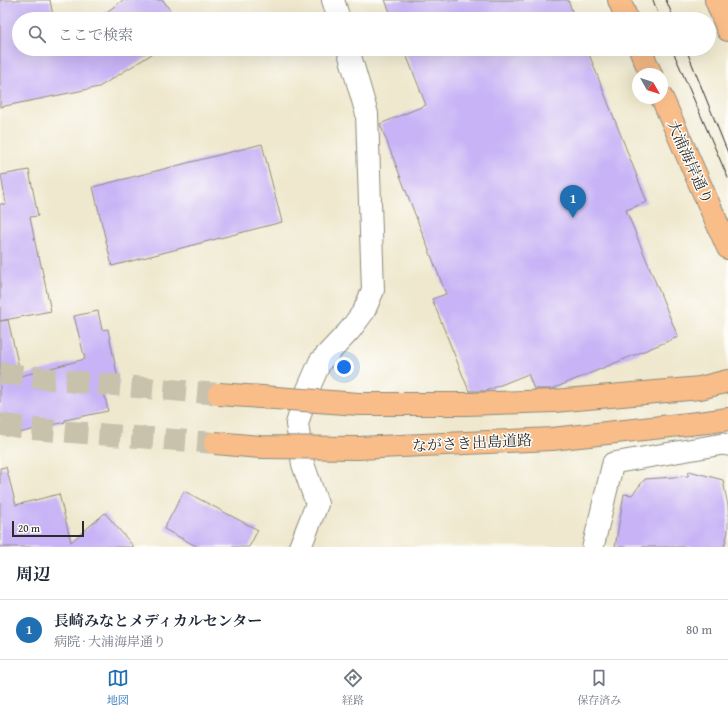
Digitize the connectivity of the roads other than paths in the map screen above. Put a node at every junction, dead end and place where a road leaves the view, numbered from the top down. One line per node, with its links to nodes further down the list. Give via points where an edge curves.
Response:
1 (333, 0): 4 (street)
2 (618, 0): 5 (highway)
3 (716, 0): 6 (highway)
4 (337, 12)
5 (624, 12)
6 (728, 30)
7 (350, 56): 20 (street, via 367,114 373,290 364,311 320,362 297,424 303,464 317,504)
8 (643, 56): 9 (highway)
9 (648, 68)
10 (665, 104): 11 (highway, 大浦海岸通り)
11 (728, 248)
12 (728, 368): 14 (highway)
13 (728, 381): 14 (highway)
14 (700, 388): 15 (highway, bridge, via 554,402 468,404 359,404); 16 (highway)
15 (219, 394)
16 (728, 396)
17 (728, 419): 18 (highway, ながさき出島道路, bridge, via 552,439 350,448 260,447)
18 (215, 443)
19 (728, 445): 21 (street, via 613,463)
20 (300, 547)
21 (593, 547)

